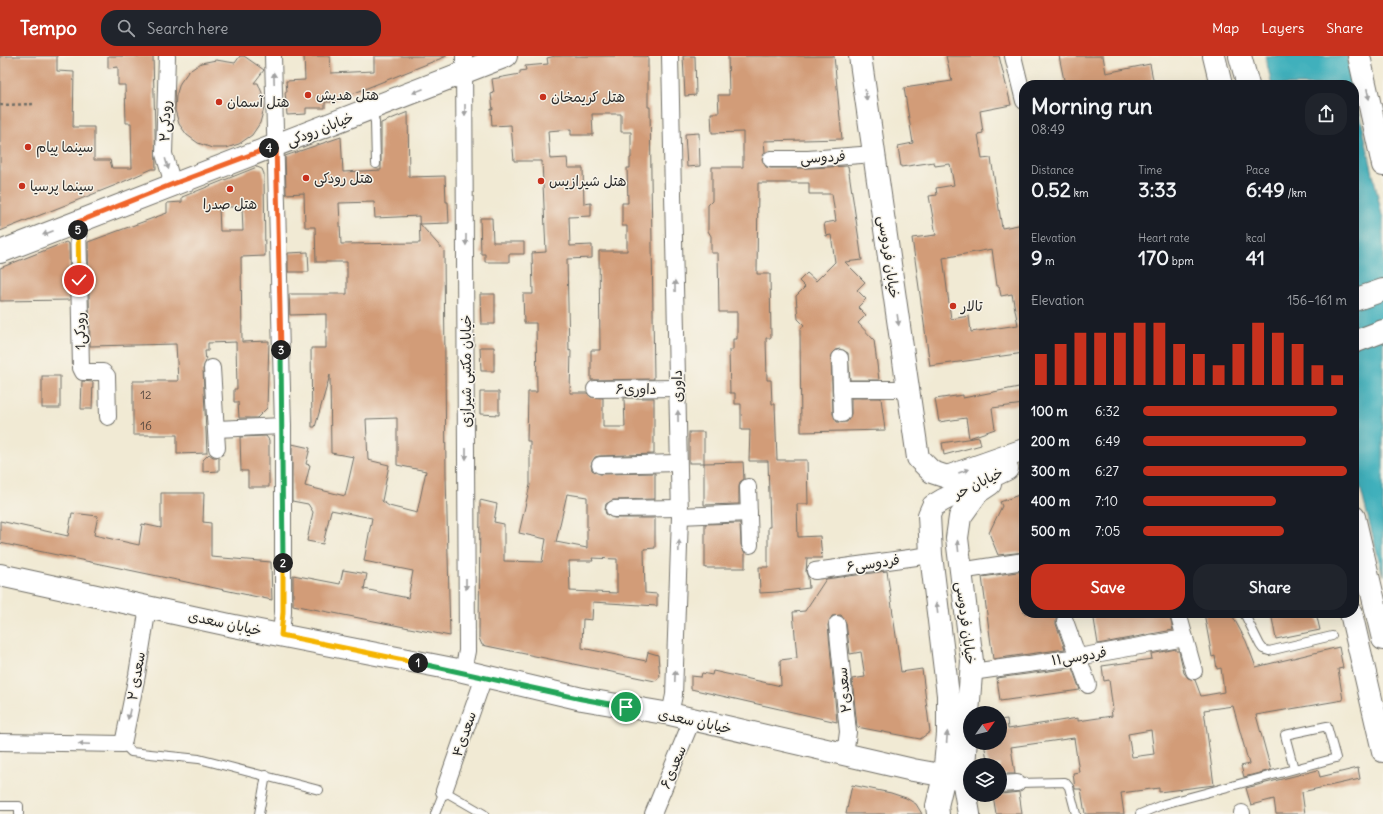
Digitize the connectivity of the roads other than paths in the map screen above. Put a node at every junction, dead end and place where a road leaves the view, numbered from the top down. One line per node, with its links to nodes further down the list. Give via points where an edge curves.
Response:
1 (167, 56): 22 (street, رودکی۲, one-way to 22, via 164,154)
2 (273, 56): 17 (street, one-way to 2)
3 (506, 56): 11 (street, خیابان رودکی)
4 (670, 56): 31 (street, داوری, one-way to 4)
5 (860, 56): 18 (street, خیابان فردوسی, one-way to 18)
6 (1013, 56): 15 (street)
7 (1214, 56): 12 (street)
8 (1240, 56): 13 (street)
9 (1252, 56): 14 (street)
10 (1359, 56): 21 (street, one-way to 21)
11 (465, 64): 16 (street, خیابان رودکی, one-way to 16); 68 (street, خیابان مکتبی شیرازی, one-way to 68, via 467,651)
12 (1220, 80)
13 (1247, 80)
14 (1257, 80)
15 (1019, 81)
16 (372, 109): 17 (street, خیابان رودکی); 20 (lane, via 375,122)
17 (276, 145): 22 (street, خیابان رودکی); 37 (street)
18 (874, 154): 19 (street, فردوسی); 34 (street, خیابان فردوسی, one-way to 34)
19 (771, 159)
20 (376, 164)
21 (1383, 165)
22 (173, 184): 23 (street, خیابان رودکی)
23 (78, 222): 24 (street, خیابان رودکی, one-way to 24); 36 (street, 1رودکی, via 81,368 86,373 103,372 108,376)
24 (0, 252)
25 (1383, 290): 26 (street)
26 (1359, 298)
27 (1383, 332): 28 (street)
28 (1359, 340)
29 (840, 358): 33 (street)
30 (212, 368): 38 (street)
31 (677, 388): 32 (street, داوری۶); 41 (street, داوری, one-way to 31)
32 (595, 389)
33 (841, 389): 34 (street); 35 (street)
34 (908, 389): 40 (street, خیابان فردوسی, one-way to 40, via 918,458 932,472 947,477)
35 (842, 414)
36 (108, 417)
37 (283, 426): 38 (street); 63 (street)
38 (216, 429): 39 (street)
39 (217, 448)
40 (1019, 452)
41 (678, 463): 44 (street); 48 (street, داوری)
42 (1019, 463): 46 (street, خیابان حر)
43 (1019, 464): 55 (street, خیابان فردوسی, one-way to 43, via 957,538 960,518 978,492)
44 (600, 465)
45 (748, 487): 49 (street)
46 (933, 506): 52 (street, خیابان فردوسی, via 929,516)
47 (614, 509): 48 (street)
48 (680, 512): 49 (street); 73 (street, داوری, one-way to 48, via 674,695)
49 (749, 513): 51 (street)
50 (1359, 538): 66 (street)
51 (750, 545)
52 (931, 555): 54 (street, فردوسی۶); 81 (street, خیابان فردوسی, one-way to 52, via 948,734 948,695)
53 (1019, 562): 55 (street)
54 (815, 571)
55 (960, 571): 70 (street, خیابان فردوسی)
56 (0, 575): 57 (street, خیابان سعدی)
57 (148, 607): 63 (street, خیابان سعدی); 76 (street, سعدی ۲, one-way to 76)
58 (1179, 618): 65 (street)
59 (1246, 618): 64 (lane, via 1260,645 1269,651)
60 (1351, 618): 77 (street)
61 (1065, 621): 67 (street)
62 (837, 624): 78 (street, سعدی۲, via 848,732)
63 (281, 635): 68 (street, خیابان سعدی)
64 (1332, 636)
65 (1185, 638): 67 (street, فردوسی۱۱); 69 (street)
66 (1383, 639)
67 (1078, 657): 70 (street, فردوسی۱۱); 72 (street)
68 (463, 671): 71 (street, خیابان سعدی)
69 (1194, 671)
70 (972, 672): 81 (street, خیابان فردوسی)
71 (484, 677): 73 (street, خیابان سعدی, via 582,699); 85 (street, سعدی۴)
72 (1088, 685)
73 (670, 714): 74 (street, خیابان سعدی)
74 (692, 720): 78 (street, خیابان سعدی); 91 (street, سعدی۶)
75 (0, 742): 76 (street, one-way to 75)
76 (123, 744): 80 (lane, via 131,752 199,759)
77 (1383, 751)
78 (845, 755): 81 (street, خیابان سعدی)
79 (1294, 769): 79 (lane, via 1286,735 1327,726 1336,758); 95 (lane, via 1164,804)
80 (266, 775): 84 (lane); 88 (lane)
81 (959, 779): 92 (street, خیابان فردوسی, via 937,806); 93 (street, خیابان فردوسی)
82 (1017, 783): 83 (street); 94 (lane, via 1066,782)
83 (1007, 784)
84 (319, 790)
85 (444, 791): 89 (lane); 90 (lane)
86 (0, 806): 87 (lane, via 19,806)
87 (19, 814)
88 (259, 814)
89 (435, 814)
90 (484, 814)
91 (653, 814)
92 (938, 814)
93 (969, 814)
94 (1076, 814)
95 (1140, 814)

